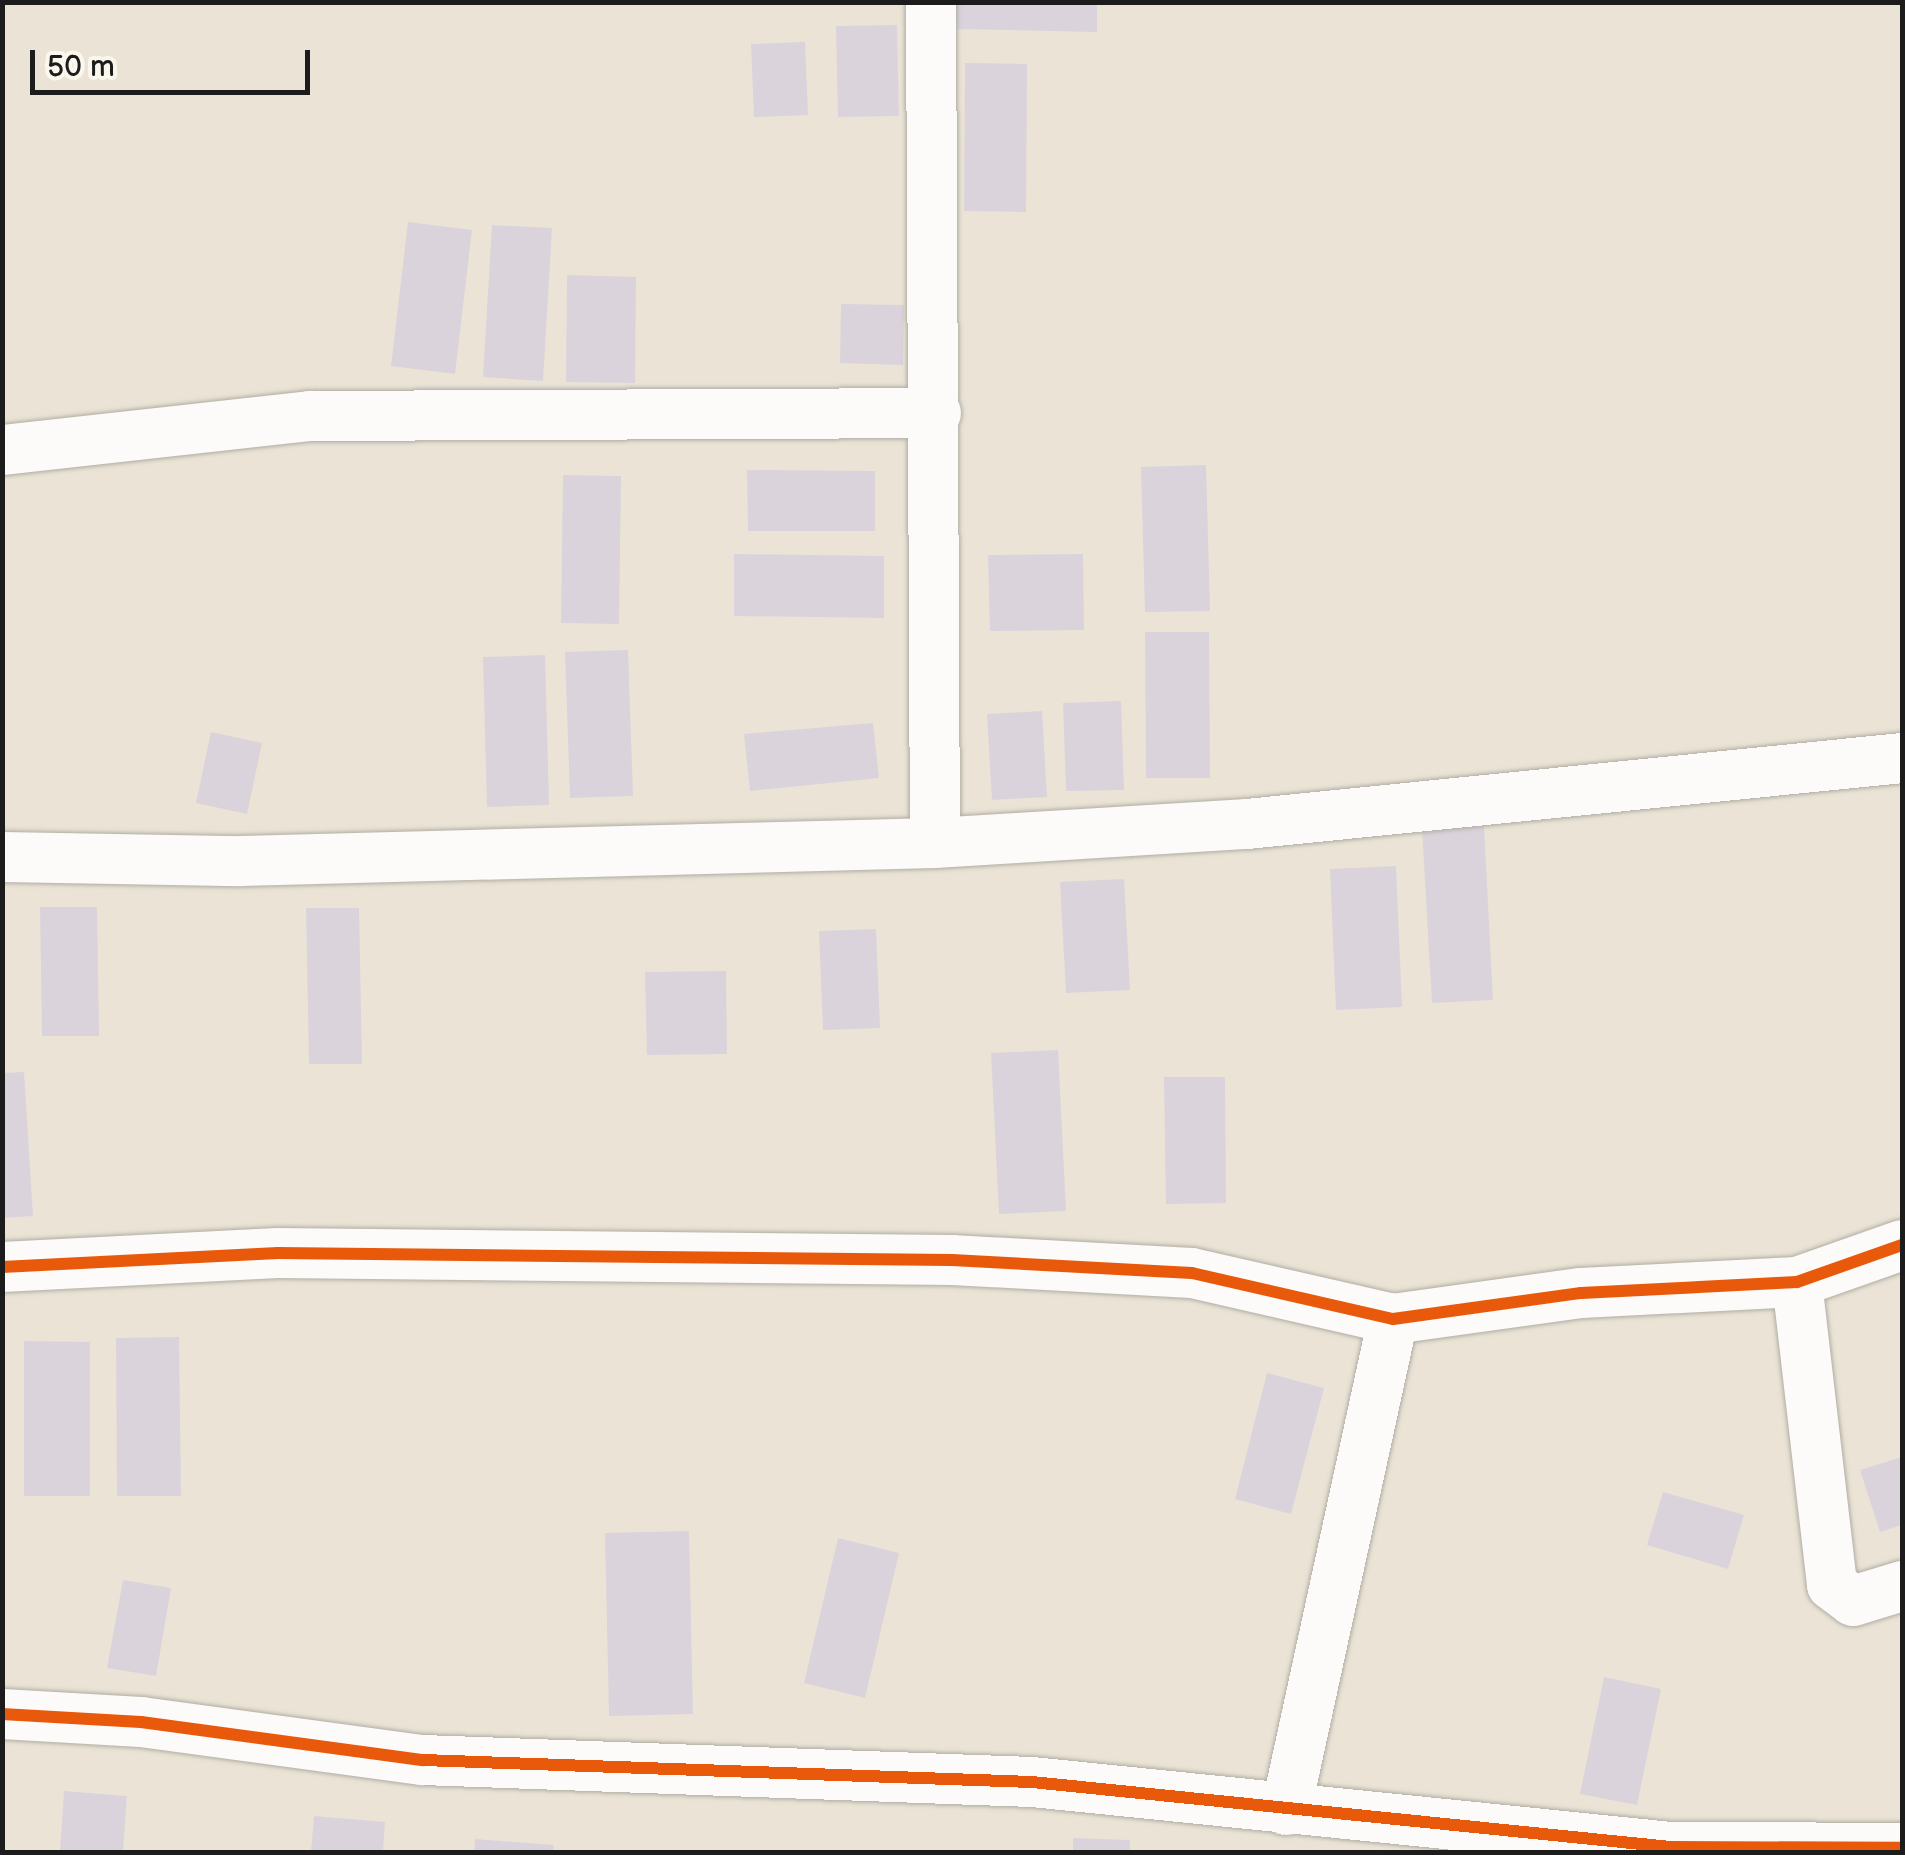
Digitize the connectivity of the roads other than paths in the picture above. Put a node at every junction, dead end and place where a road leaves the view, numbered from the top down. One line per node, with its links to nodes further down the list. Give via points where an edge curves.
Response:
1 (931, 2): 2 (street)
2 (936, 413): 3 (street, via 310,416); 5 (street)
3 (2, 450)
4 (1902, 758): 5 (street, via 1247,824)
5 (935, 843): 6 (street, via 241,861)
6 (2, 856)
7 (1902, 1246): 9 (street)
8 (2, 1267): 10 (street, via 278,1254 952,1260 1192,1273)
9 (1796, 1282): 10 (street, via 1582,1293); 11 (street, via 1832,1586 1853,1600)
10 (1392, 1319): 13 (street)
11 (1902, 1586)
12 (2, 1714): 13 (street, via 140,1722 423,1760 1032,1782)
13 (1286, 1810): 14 (street, via 1671,1847)
14 (1902, 1848)

